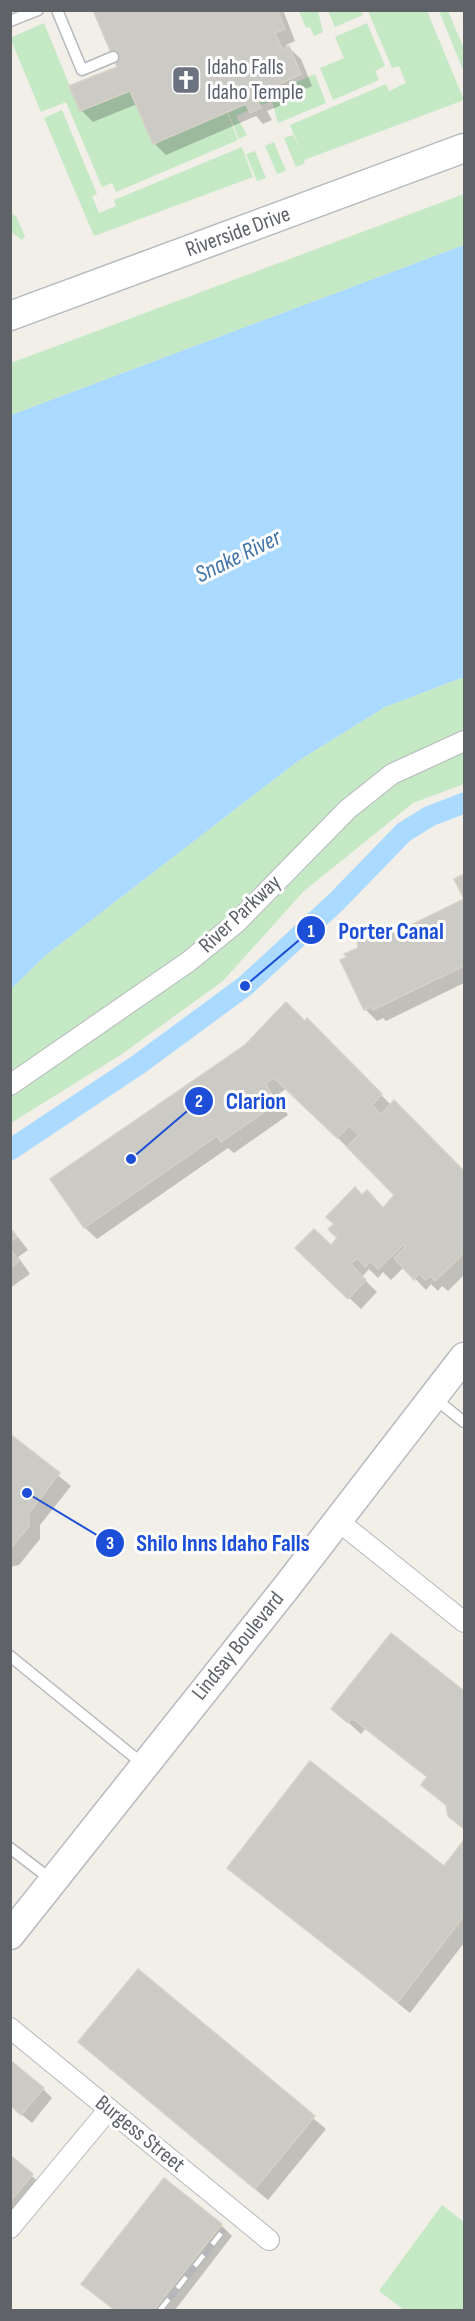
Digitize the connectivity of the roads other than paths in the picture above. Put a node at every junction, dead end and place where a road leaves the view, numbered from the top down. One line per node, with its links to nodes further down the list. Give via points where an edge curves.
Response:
1 (38, 10): 3 (lane)
2 (57, 10): 4 (lane, via 82,70)
3 (10, 21)
4 (113, 57)
5 (465, 148): 6 (street, Riverside Drive)
6 (10, 315)
7 (465, 741): 8 (street, River Parkway, via 392,774 348,809 236,923 188,962)
8 (10, 1085)
9 (465, 1357): 10 (street, Lindsay Boulevard)
10 (433, 1397): 11 (lane); 12 (street, Lindsay Boulevard)
11 (465, 1422)
12 (337, 1520): 13 (street); 15 (street, Lindsay Boulevard)
13 (465, 1622)
14 (10, 1656): 15 (lane)
15 (144, 1765): 17 (street, Lindsay Boulevard)
16 (10, 1848): 17 (lane)
17 (53, 1881): 18 (street, Lindsay Boulevard)
18 (10, 1935)
19 (10, 2028): 20 (street, Burgess Street)
20 (109, 2109): 21 (street); 22 (street, Burgess Street)
21 (10, 2228)
22 (269, 2240)

